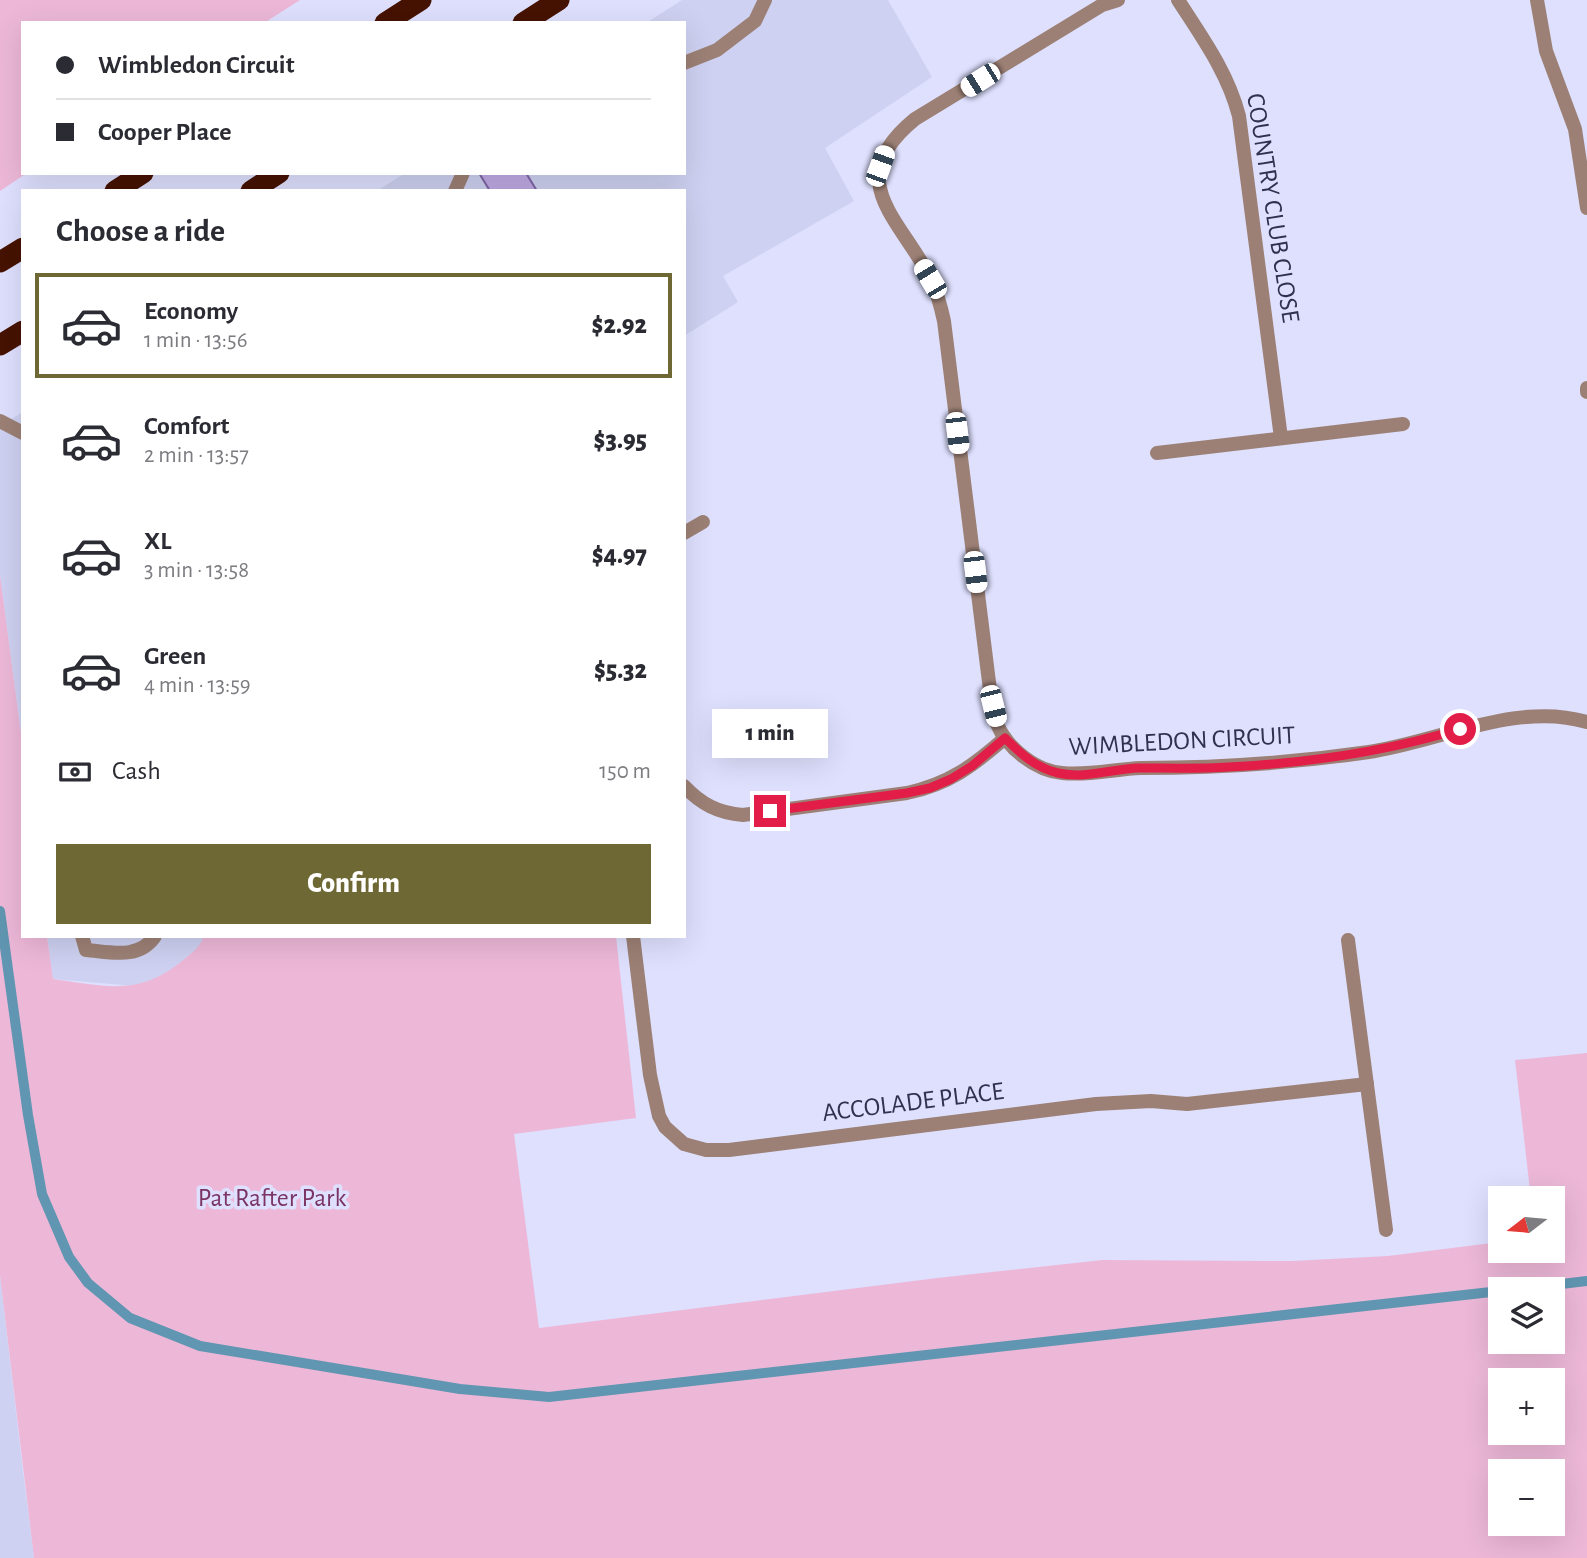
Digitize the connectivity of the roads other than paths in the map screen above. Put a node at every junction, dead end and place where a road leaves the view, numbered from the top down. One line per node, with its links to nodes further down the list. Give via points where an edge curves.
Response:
1 (421, 0): 7 (highway)
2 (559, 0): 8 (highway)
3 (765, 0): 9 (street, via 755,21 717,50)
4 (1118, 0): 27 (street, WIMBLEDON CIRCUIT, via 1102,5 915,119 887,147 880,166 883,200 930,279 944,321 989,682 997,723)
5 (1178, 0): 22 (street, COUNTRY CLUB CLOSE, via 1225,77 1239,116)
6 (1537, 0): 14 (street, via 1546,51 1575,129)
7 (388, 21)
8 (526, 21)
9 (686, 62)
10 (140, 175): 12 (highway)
11 (276, 175): 13 (highway)
12 (118, 189)
13 (254, 189)
14 (1587, 208)
15 (21, 249): 16 (highway)
16 (0, 262)
17 (21, 332): 18 (highway)
18 (0, 345)
19 (0, 421): 21 (street)
20 (1403, 424): 22 (street)
21 (21, 432)
22 (1281, 438): 23 (street)
23 (1157, 453)
24 (703, 522): 25 (street)
25 (686, 532)
26 (1587, 721): 27 (street, WIMBLEDON CIRCUIT, via 1549,716 1498,721 1369,752 1282,762 1077,774 1042,767)
27 (1005, 738): 28 (street, via 951,779 907,793 743,815 717,810)
28 (686, 788)
29 (83, 938): 30 (street, via 86,950 136,953)
30 (154, 938)
31 (633, 938): 33 (street, ACCOLADE PLACE, via 659,1116 673,1136 695,1149 729,1150 1096,1104 1198,1103)
32 (1349, 940): 33 (street)
33 (1367, 1084): 34 (street)
34 (1385, 1230)

